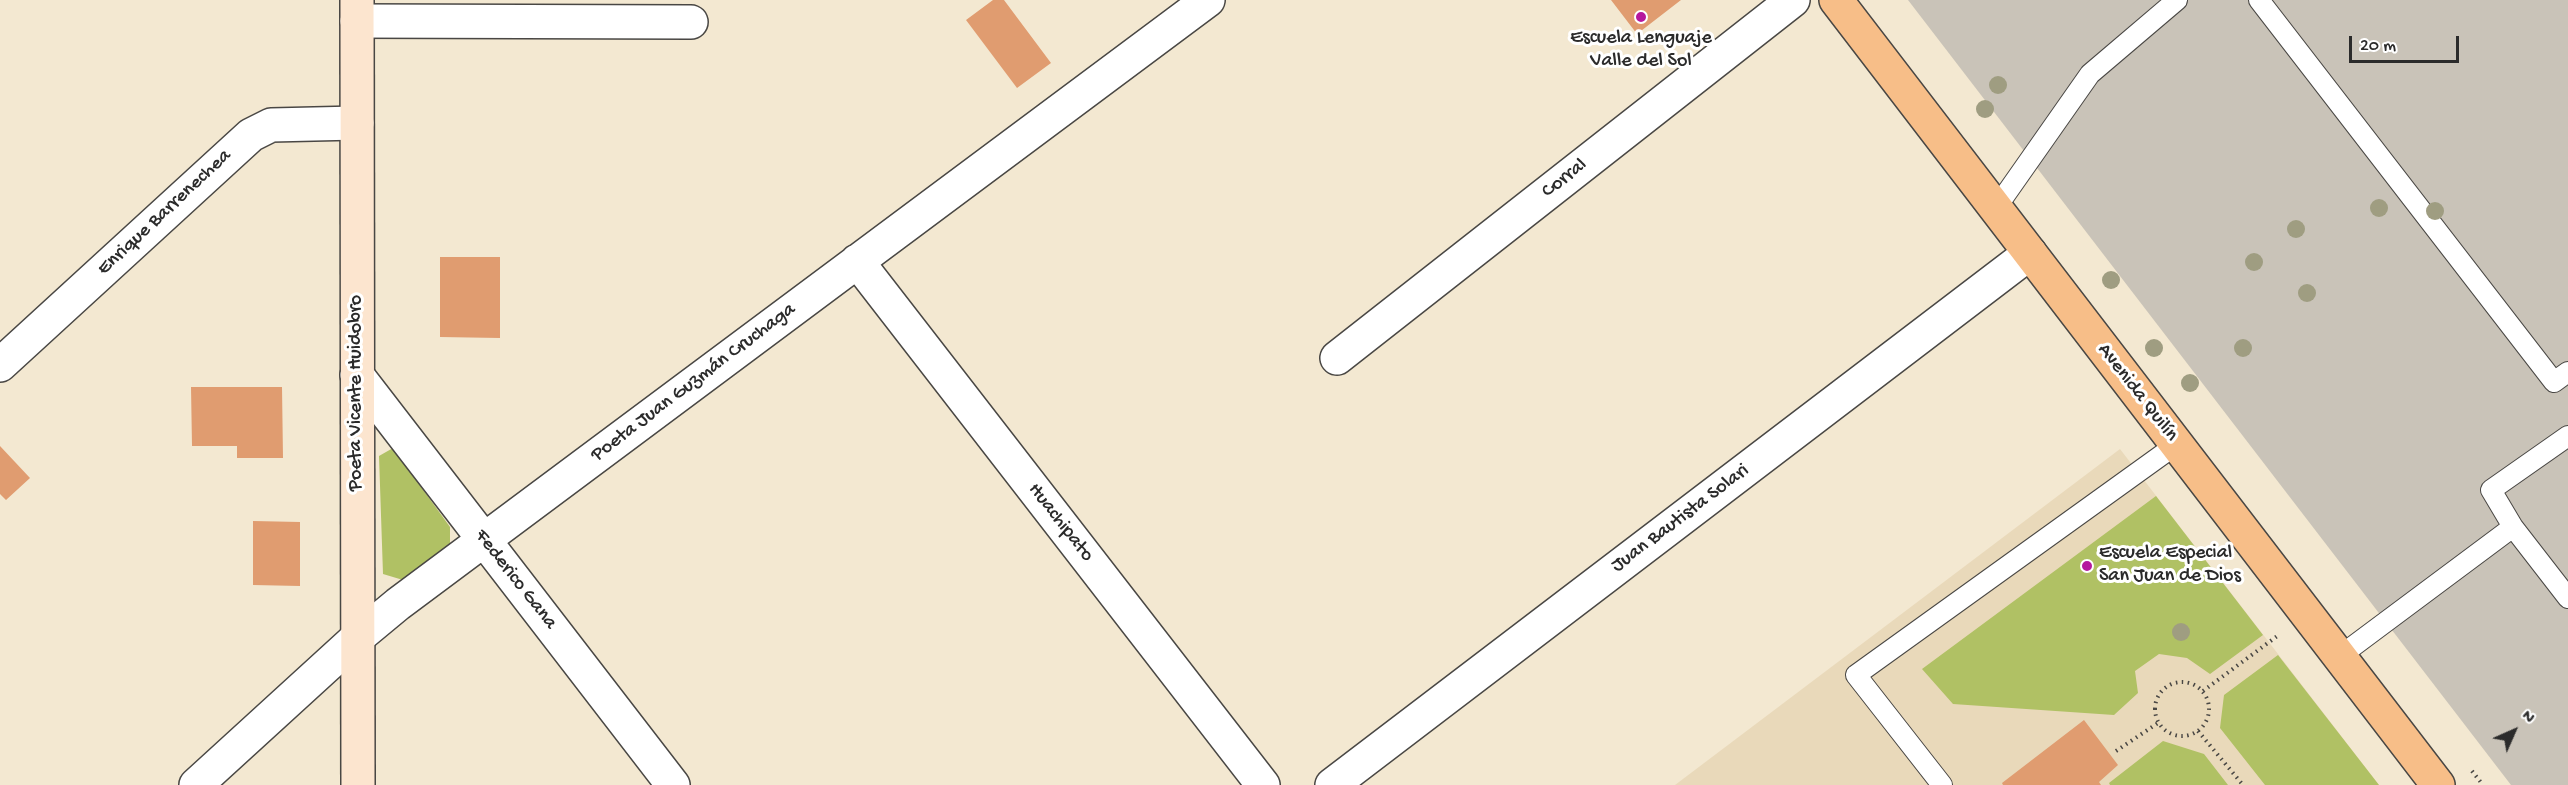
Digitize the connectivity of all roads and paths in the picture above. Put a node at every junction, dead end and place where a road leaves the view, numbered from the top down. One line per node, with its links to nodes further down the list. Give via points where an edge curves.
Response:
1 (1208, 0): 11 (street, Poeta Juan Guzmán Cruchaga)
2 (1793, 0): 12 (street, Corral)
3 (1836, 0): 9 (main road, Avenida Quilín)
4 (2178, 0): 9 (lane, via 2090,74)
5 (2259, 0): 14 (lane, via 2554,382)
6 (357, 10): 7 (street); 8 (street, Poeta Vicente Huidobro)
7 (691, 22)
8 (357, 123): 13 (street, Enrique Barrenechea, via 271,125 251,135); 15 (street, Poeta Vicente Huidobro)
9 (1996, 208): 10 (main road, Avenida Quilín)
10 (2030, 253): 17 (main road, Avenida Quilín); 32 (street, Juan Bautista Solari)
11 (857, 261): 19 (street, Poeta Juan Guzmán Cruchaga); 31 (street, Huachipato)
12 (1337, 358)
13 (0, 365)
14 (2568, 372)
15 (357, 375): 19 (street, Federico Gana); 21 (street, Poeta Vicente Huidobro)
16 (2568, 436): 18 (lane, via 2491,490)
17 (2177, 444): 23 (main road, Avenida Quilín); 33 (lane, via 1856,675)
18 (2513, 527): 20 (lane); 23 (lane)
19 (483, 539): 21 (street, Poeta Juan Guzmán Cruchaga); 30 (street, Federico Gana)
20 (2568, 598)
21 (357, 638): 28 (street, Poeta Juan Guzmán Cruchaga); 29 (street, Poeta Vicente Huidobro)
22 (2269, 642): 24 (path)
23 (2340, 656): 35 (main road, Avenida Quilín)
24 (2203, 691): 25 (path, via 2188,682 2171,684 2157,696); 26 (path, via 2210,708)
25 (2158, 723): 26 (path, via 2164,730 2181,736); 27 (path)
26 (2198, 731): 34 (path)
27 (2116, 751)
28 (196, 785)
29 (358, 785)
30 (673, 785)
31 (1263, 785)
32 (1332, 785)
33 (1942, 785)
34 (2243, 785)
35 (2438, 785)

